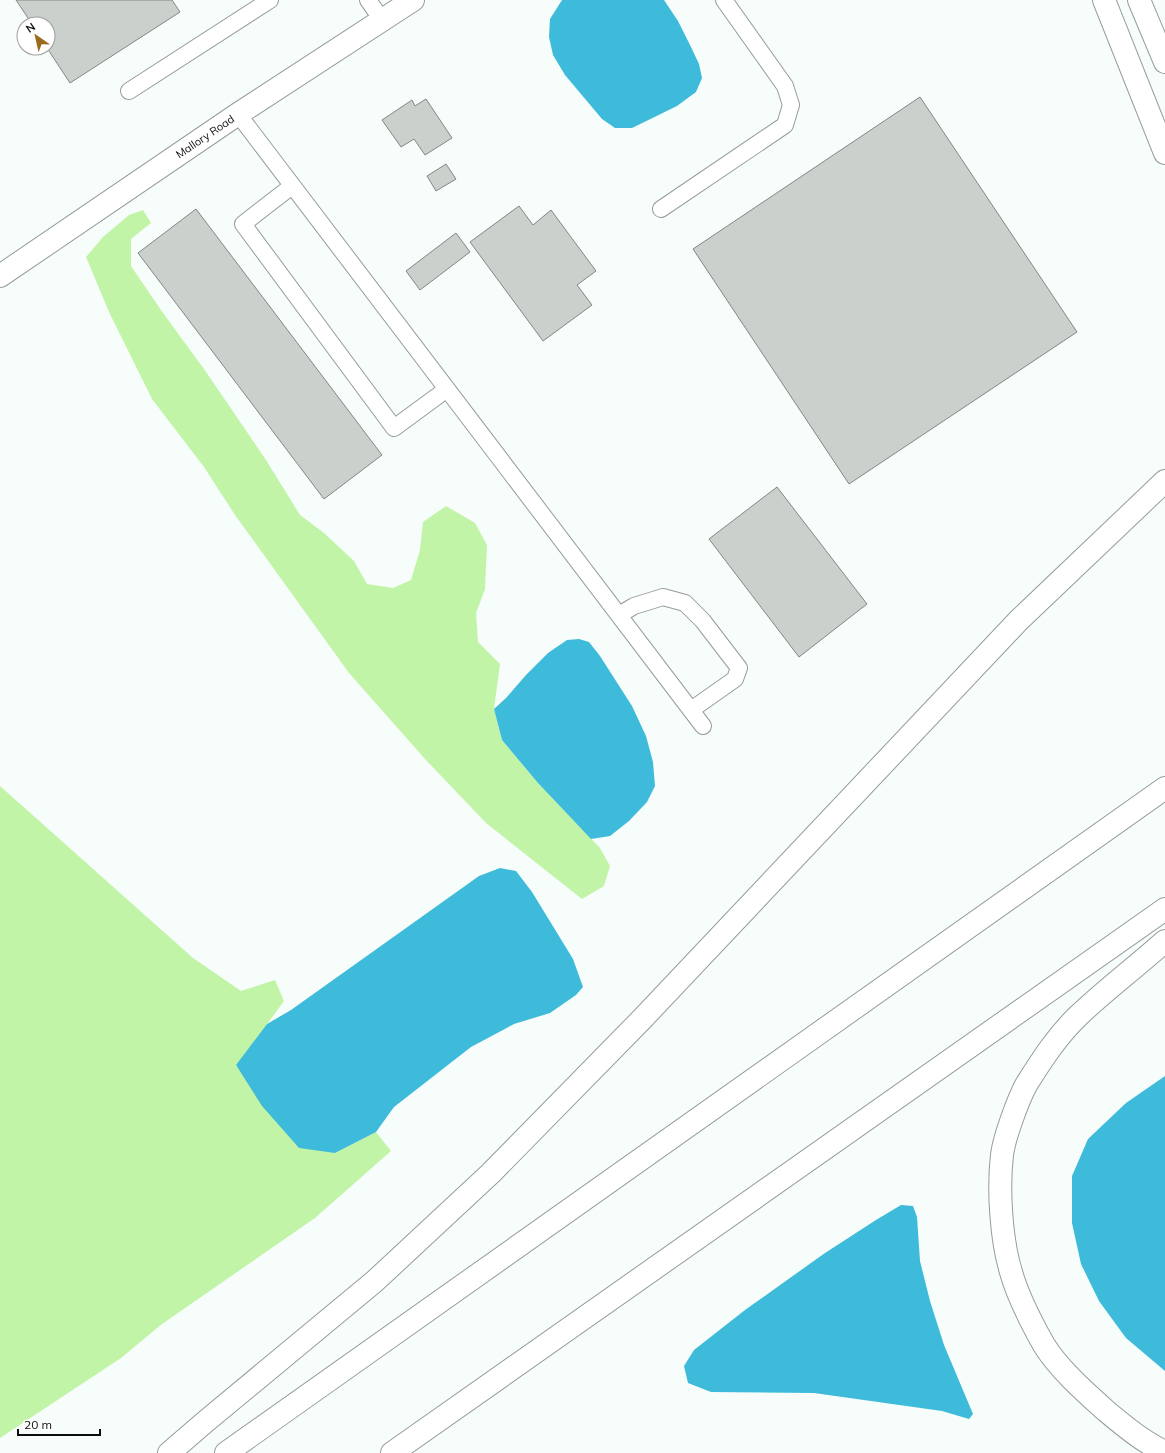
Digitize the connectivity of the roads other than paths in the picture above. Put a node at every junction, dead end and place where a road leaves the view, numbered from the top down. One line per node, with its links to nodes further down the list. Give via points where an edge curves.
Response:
1 (270, 0): 9 (lane)
2 (368, 0): 7 (lane)
3 (413, 0): 7 (main road, Mallory Road)
4 (724, 0): 13 (lane, via 785,86 791,105 785,125)
5 (1104, 0): 11 (main road)
6 (1139, 0): 8 (main road)
7 (382, 20): 10 (main road, Mallory Road)
8 (1165, 62)
9 (129, 91)
10 (238, 114): 12 (lane); 14 (main road, Mallory Road)
11 (1165, 153)
12 (292, 186): 15 (lane); 15 (lane, via 243,224 394,428)
13 (661, 209)
14 (0, 276)
15 (447, 389): 17 (lane)
16 (1165, 481): 24 (main road, via 1019,620 644,1017 491,1173 375,1281)
17 (619, 616): 18 (lane); 18 (lane, via 634,606 663,597 685,603 731,656 739,668 735,679)
18 (691, 710): 19 (lane)
19 (703, 726)
20 (1165, 788): 25 (main road)
21 (1165, 910): 26 (main road)
22 (1165, 941): 23 (main road, via 1077,1017 1050,1048 1025,1087 1012,1120 1002,1154 1001,1196 1004,1238 1011,1272 1026,1310 1045,1346 1093,1399 1117,1420)
23 (1165, 1452)
24 (169, 1453)
25 (226, 1453)
26 (392, 1453)

